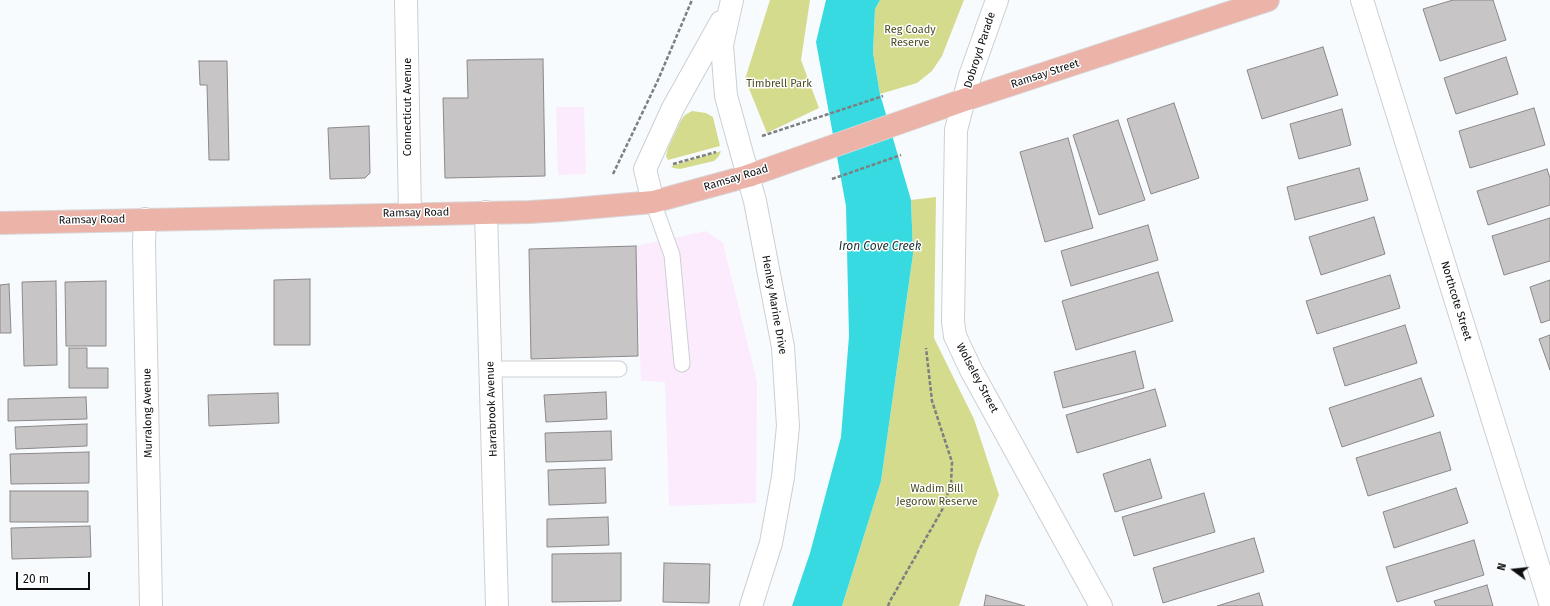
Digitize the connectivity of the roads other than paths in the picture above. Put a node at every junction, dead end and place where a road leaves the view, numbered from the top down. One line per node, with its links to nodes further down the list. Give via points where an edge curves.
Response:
1 (406, 0): 11 (street, Connecticut Avenue)
2 (997, 0): 6 (street, Dobroyd Parade)
3 (1268, 0): 6 (main road, Ramsay Street)
4 (1362, 0): 17 (street, Northcote Street)
5 (732, 2): 8 (street, Henley Marine Drive, via 722,45 723,69 726,96); 9 (street, Henley Marine Drive, via 673,108 646,169)
6 (964, 100): 7 (main road, Ramsay Street); 21 (street, Wolseley Street, via 955,139 952,322 955,336 971,370)
7 (823, 149): 8 (main road, Ramsay Road)
8 (748, 176): 9 (main road, Ramsay Road); 20 (street, Henley Marine Drive, via 782,347 788,426 783,477 771,543)
9 (653, 202): 10 (main road, Ramsay Road, via 562,210); 14 (lane, via 672,255)
10 (486, 212): 11 (main road, Ramsay Road); 15 (street, Harrabrook Avenue)
11 (410, 214): 12 (main road, Ramsay Road)
12 (145, 219): 13 (main road, Ramsay Road); 18 (street, Murralong Avenue)
13 (0, 223)
14 (682, 364)
15 (491, 369): 16 (lane); 19 (street, Harrabrook Avenue)
16 (619, 369)
17 (1550, 603)
18 (151, 606)
19 (497, 606)
20 (751, 606)
21 (1101, 606)

